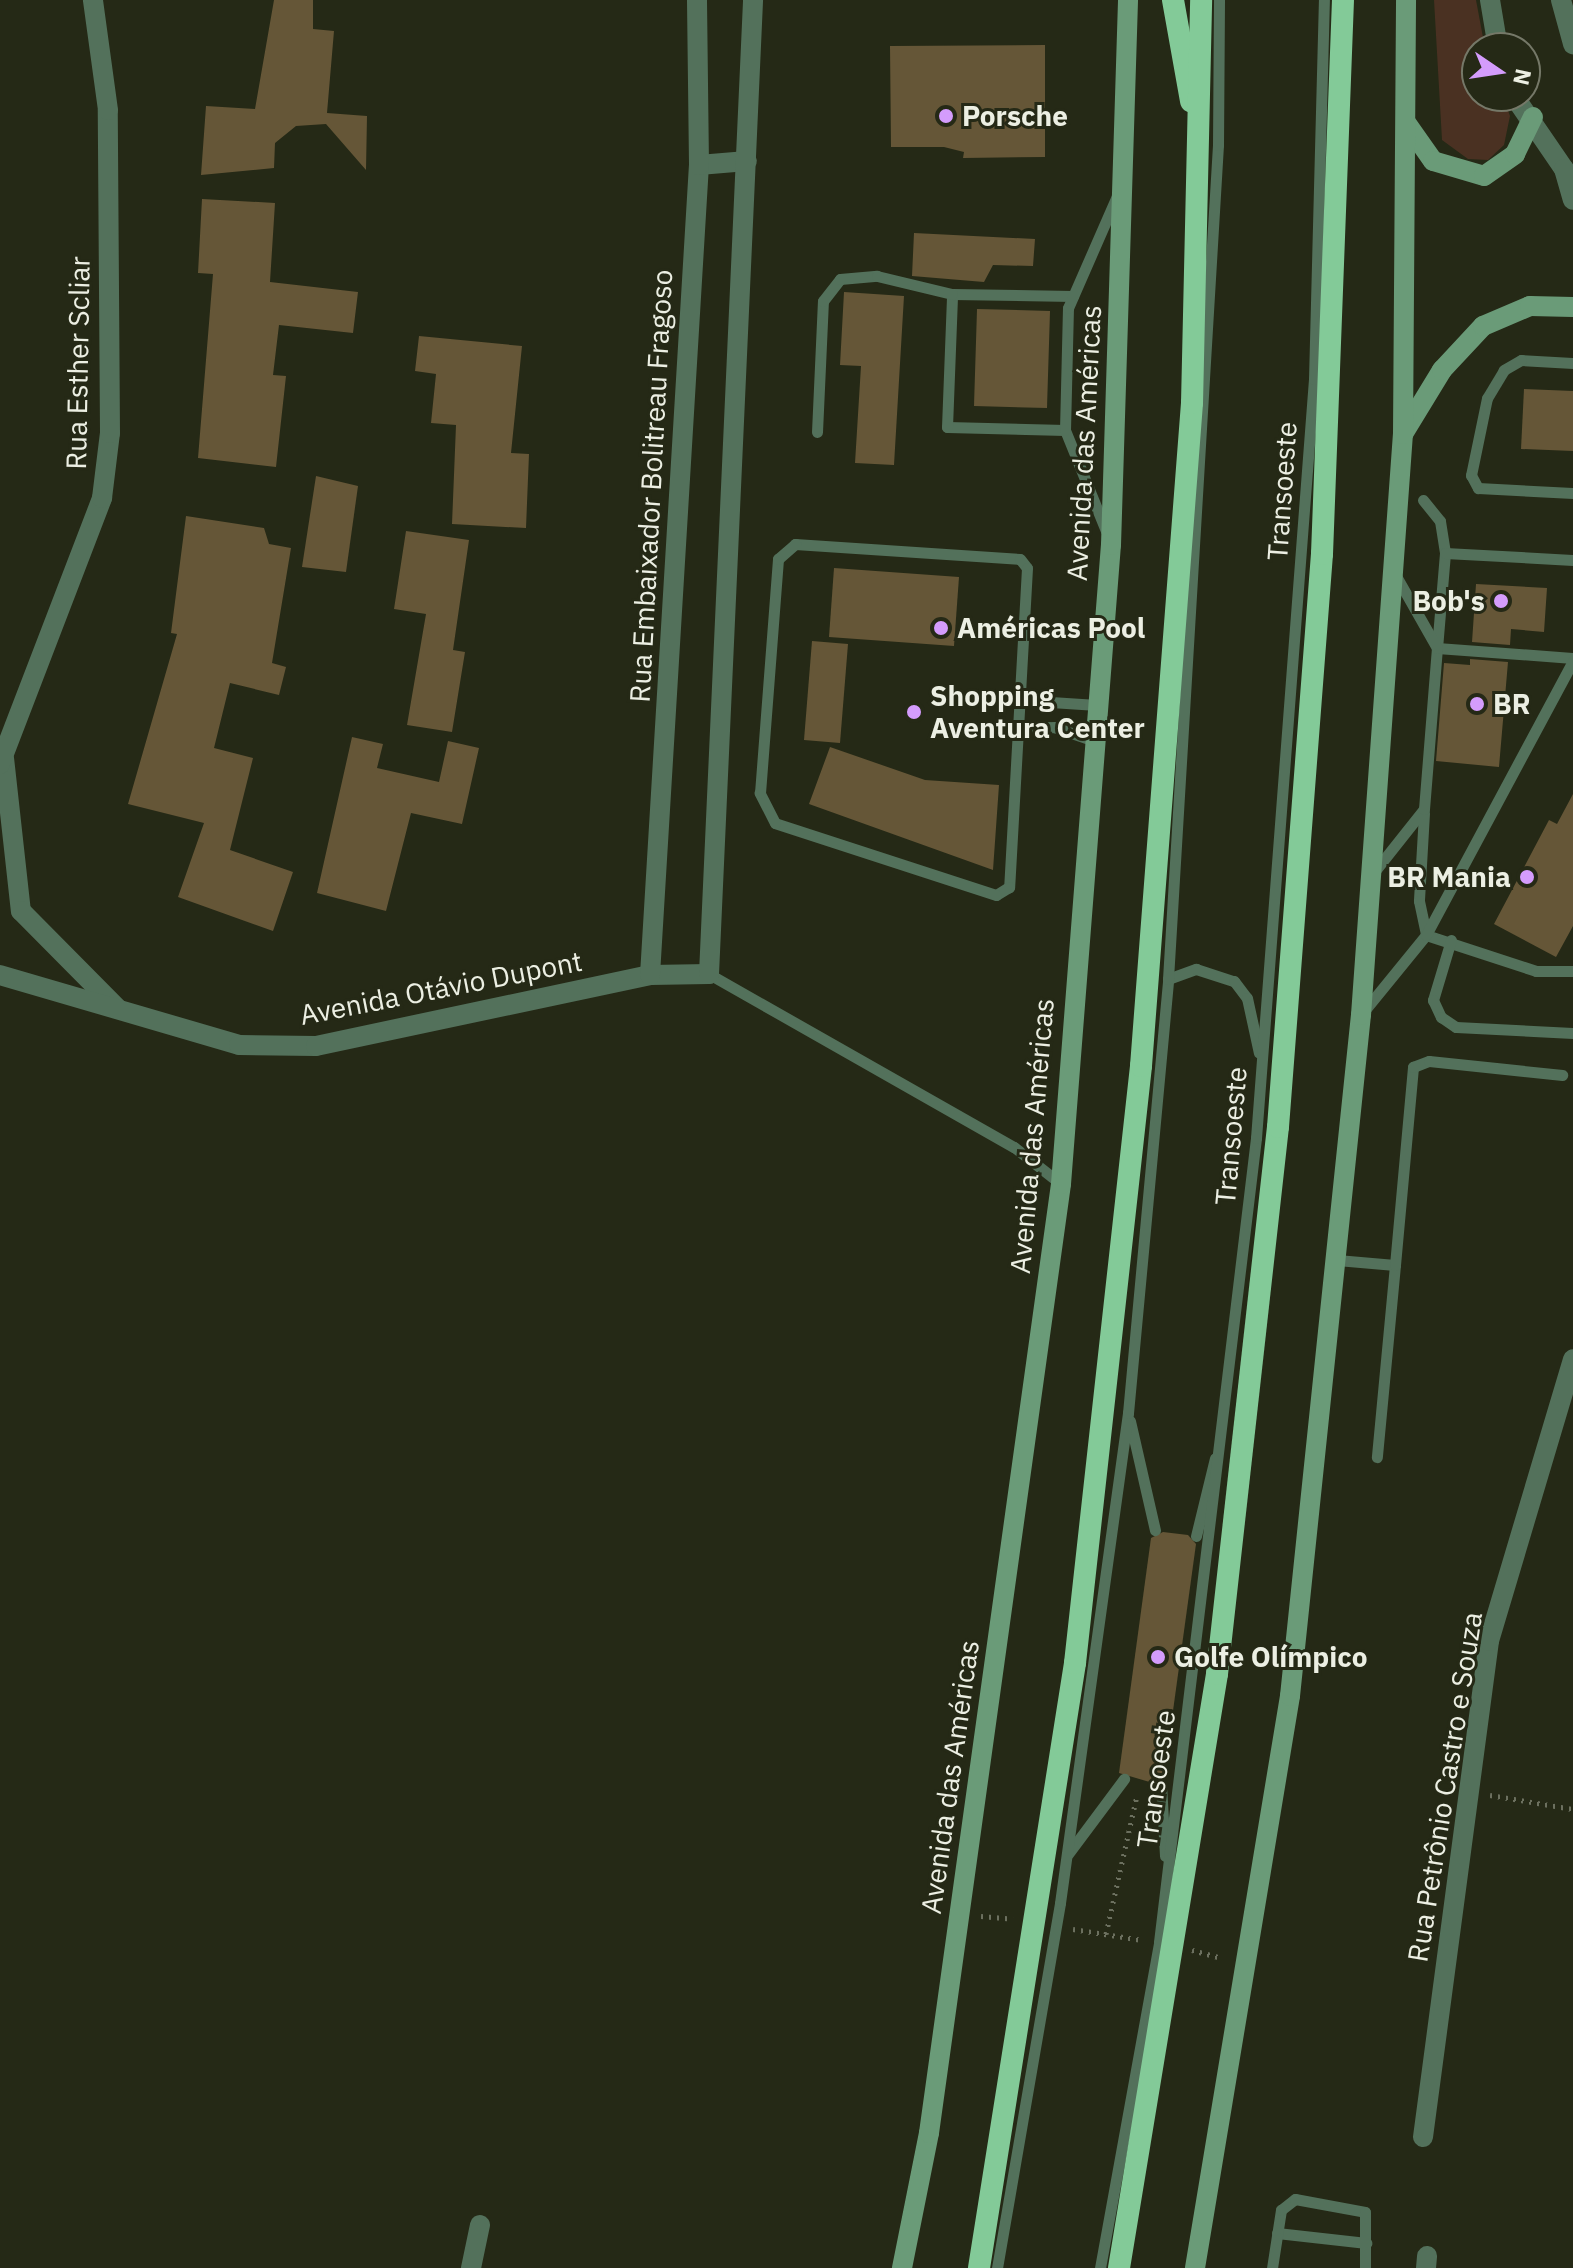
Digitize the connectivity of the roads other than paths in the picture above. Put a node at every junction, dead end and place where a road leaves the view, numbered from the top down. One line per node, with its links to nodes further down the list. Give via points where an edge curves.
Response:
1 (93, 0): 42 (street, Rua Esther Scliar, via 108,110 110,433 102,498)
2 (697, 0): 20 (street, Rua Embaixador Bolitreau Fragoso)
3 (753, 0): 19 (street)
4 (1128, 0): 21 (main road, Avenida das Américas)
5 (1173, 0): 17 (highway)
6 (1201, 0): 17 (highway)
7 (1219, 0): 53 (lane, via 1218,160)
8 (1324, 0): 57 (lane, Transoeste, via 1314,379)
9 (1343, 0): 81 (highway, via 1322,554 1278,1127 1217,1674)
10 (1406, 0): 18 (main road)
11 (1490, 0): 13 (street)
12 (1561, 0): 14 (street)
13 (1495, 32)
14 (1573, 44)
15 (1528, 112): 16 (street)
16 (1533, 117): 18 (main road, via 1515,154 1484,176 1433,161); 22 (street)
17 (1199, 119): 78 (highway, via 1175,674 1110,1387 1040,1902)
18 (1407, 124): 29 (main road)
19 (747, 161): 20 (street); 50 (street)
20 (699, 165): 52 (street, Rua Embaixador Bolitreau Fragoso)
21 (1127, 173): 24 (lane); 32 (main road, Avenida das Américas)
22 (1573, 200)
23 (952, 294): 24 (lane); 27 (lane, via 947,427); 28 (lane, via 877,276 840,279 823,301)
24 (1073, 296): 27 (lane)
25 (1573, 307): 29 (main road, via 1530,306 1483,326 1442,370)
26 (1573, 363): 30 (lane, via 1521,360 1504,370 1487,398 1471,475 1478,488)
27 (1065, 430): 32 (lane, via 1080,454)
28 (817, 432)
29 (1403, 434): 35 (main road)
30 (1573, 493)
31 (1423, 500): 33 (lane, via 1440,521)
32 (1111, 545): 39 (main road, Avenida das Américas)
33 (1445, 553): 34 (lane); 36 (lane)
34 (1573, 560)
35 (1394, 572): 36 (lane); 44 (main road)
36 (1437, 648): 37 (lane); 43 (lane)
37 (1573, 660): 47 (lane)
38 (1020, 700): 39 (lane); 40 (lane); 40 (lane, via 1027,568 1020,559 795,544 778,559 760,793 775,823 996,895 1009,887)
39 (1097, 705): 41 (main road, Avenida das Américas)
40 (1018, 726): 41 (lane, via 1054,727)
41 (1092, 740): 59 (main road, Avenida das Américas)
42 (2, 761): 46 (street, Rua Esther Scliar)
43 (1424, 809): 44 (lane); 47 (lane, via 1419,901)
44 (1374, 872): 55 (main road)
45 (0, 905): 46 (street)
46 (21, 911): 54 (street)
47 (1426, 935): 48 (lane); 55 (lane)
48 (1451, 940): 49 (lane, via 1536,971); 56 (lane, via 1433,1000 1441,1017 1456,1027)
49 (1573, 971)
50 (709, 974): 52 (street, Avenida Otávio Dupont); 59 (lane, via 1014,1147)
51 (0, 975): 54 (street, Avenida Otávio Dupont)
52 (650, 975): 54 (street, Avenida Otávio Dupont, via 316,1046 239,1045)
53 (1168, 979): 57 (lane, via 1196,969 1234,981 1254,1018); 64 (lane)
54 (119, 1011)
55 (1361, 1015): 60 (main road)
56 (1573, 1033)
57 (1262, 1073): 63 (lane, Transoeste)
58 (1562, 1075): 61 (lane, via 1429,1061 1413,1067)
59 (1061, 1184): 77 (main road, Avenida das Américas, via 931,2117)
60 (1337, 1260): 61 (lane); 82 (main road, via 1290,1696)
61 (1395, 1265): 65 (lane)
62 (1573, 1359): 72 (street, Rua Petrônio Castro e Souza, via 1489,1641)
63 (1228, 1407): 67 (lane); 71 (lane, Transoeste)
64 (1128, 1413): 66 (lane); 70 (lane)
65 (1377, 1457)
66 (1155, 1530)
67 (1196, 1536)
68 (1124, 1779): 70 (lane)
69 (1161, 1784): 71 (lane)
70 (1067, 1854): 79 (lane)
71 (1166, 1881): 80 (lane, Transoeste)
72 (1423, 2137)
73 (480, 2225): 76 (street)
74 (1277, 2233): 75 (lane); 75 (lane, via 1285,2201 1295,2199 1360,2208); 83 (lane)
75 (1366, 2243): 84 (lane)
76 (471, 2268)
77 (902, 2268)
78 (979, 2268)
79 (997, 2268)
80 (1100, 2268)
81 (1119, 2268)
82 (1195, 2268)
83 (1272, 2268)
84 (1365, 2268)

